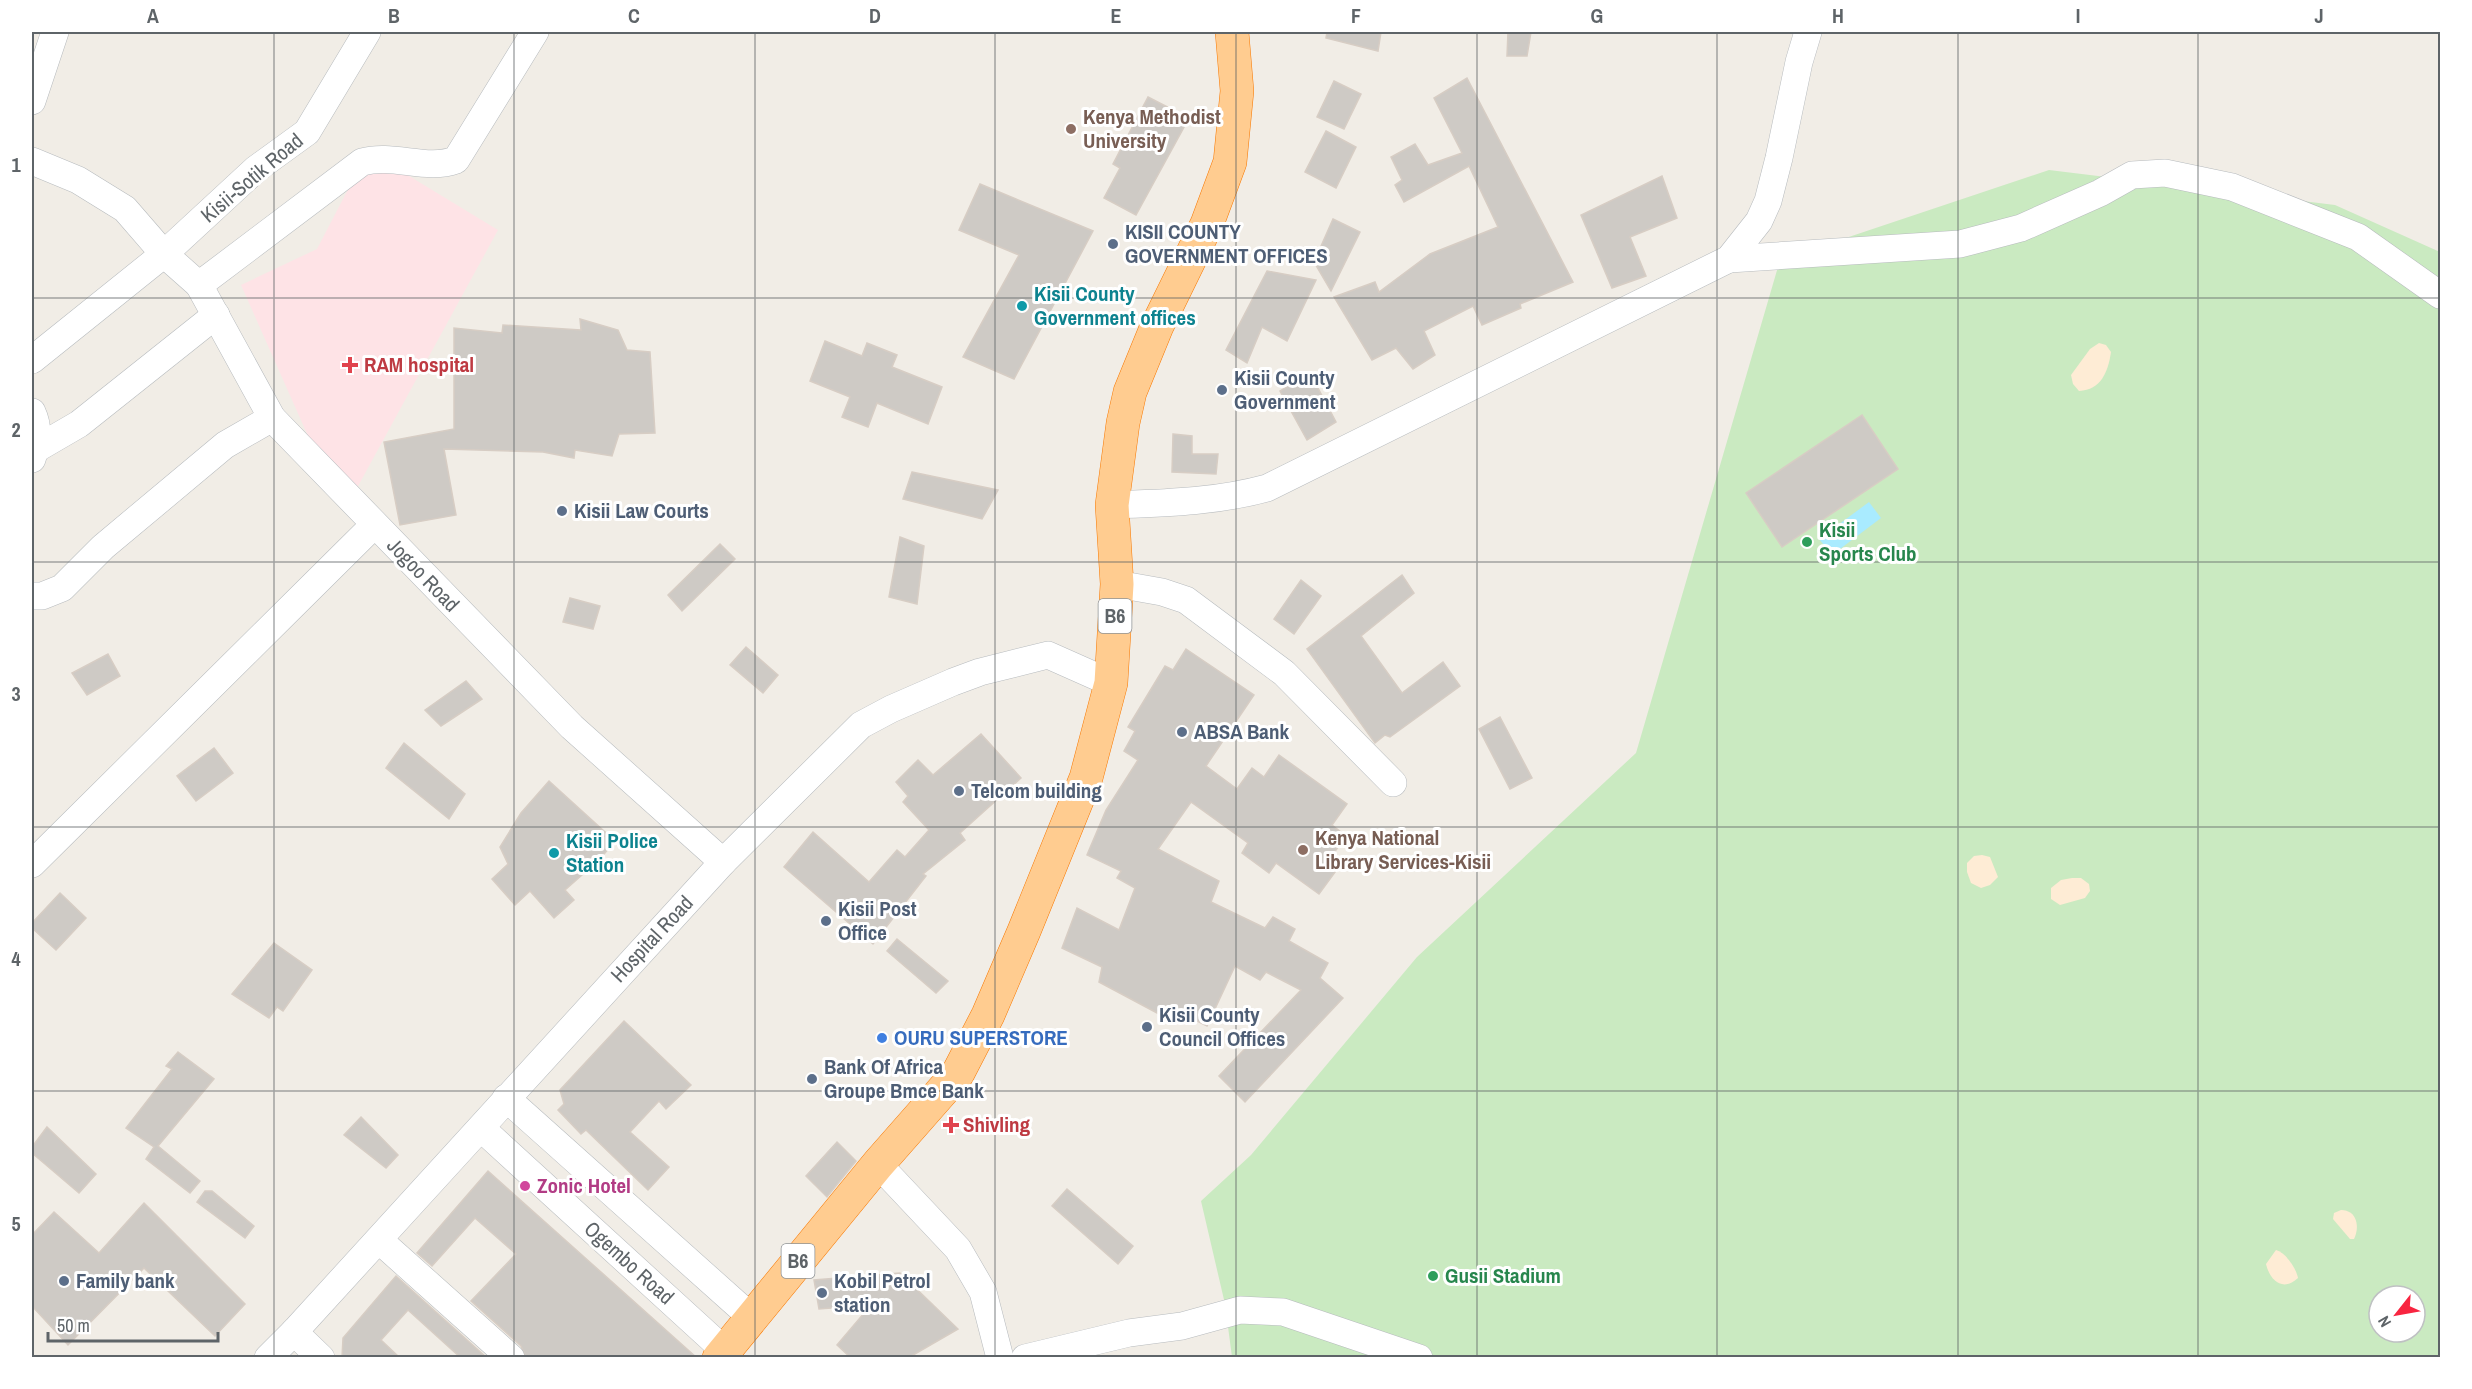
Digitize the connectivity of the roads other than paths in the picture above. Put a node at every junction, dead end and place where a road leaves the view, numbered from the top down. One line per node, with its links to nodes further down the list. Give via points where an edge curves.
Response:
1 (55, 32): 6 (street)
2 (367, 32): 8 (street, Kisii-Sotik Road, via 307,132 256,169)
3 (535, 32): 10 (street, via 456,160 442,165 376,158 362,162)
4 (1232, 32): 17 (highway, B6, via 1237,91 1230,162 1207,224 1130,392)
5 (1808, 32): 9 (street, via 1768,201 1759,221)
6 (32, 101)
7 (32, 161): 8 (street, Jogoo Road, via 78,180 125,209)
8 (164, 254): 10 (street, Jogoo Road); 13 (street, Kisii-Sotik Road)
9 (1729, 258): 11 (street, via 1960,244 2021,228 2100,194 2132,175 2165,173 2232,188 2358,237); 17 (street, via 1268,488 1237,497)
10 (199, 285): 12 (street, Jogoo Road)
11 (2440, 295)
12 (216, 315): 15 (street, Jogoo Road); 16 (street, via 79,424)
13 (32, 360)
14 (32, 412): 16 (street, via 37,424)
15 (272, 418): 18 (street, Jogoo Road); 20 (street, via 225,445 103,547 62,588)
16 (34, 454)
17 (1112, 505): 19 (highway, B6)
18 (374, 525): 23 (street, Jogoo Road, via 572,727); 24 (street)
19 (1117, 584): 21 (highway, B6); 22 (street, via 1186,600 1284,673)
20 (32, 596)
21 (1111, 683): 23 (street, Hospital Road, via 1048,656 980,672 891,709 861,726); 27 (highway, B6, via 1086,778 988,1015 958,1073)
22 (1393, 783)
23 (723, 862): 25 (street, Hospital Road)
24 (32, 864)
25 (506, 1098): 26 (street, Hospital Road); 29 (street)
26 (481, 1128): 28 (street, Hospital Road); 31 (street, Ogembo Road)
27 (878, 1164): 29 (highway, B6); 35 (street, via 958,1249 983,1292)
28 (379, 1240): 30 (street, Hospital Road); 34 (street)
29 (751, 1317): 31 (highway, B6)
30 (294, 1332): 32 (street, Hospital Road); 33 (street)
31 (724, 1355)
32 (268, 1358)
33 (321, 1358)
34 (511, 1358)
35 (1000, 1358)
36 (1025, 1358): 37 (street, via 1240,1310 1283,1312)
37 (1419, 1358)

